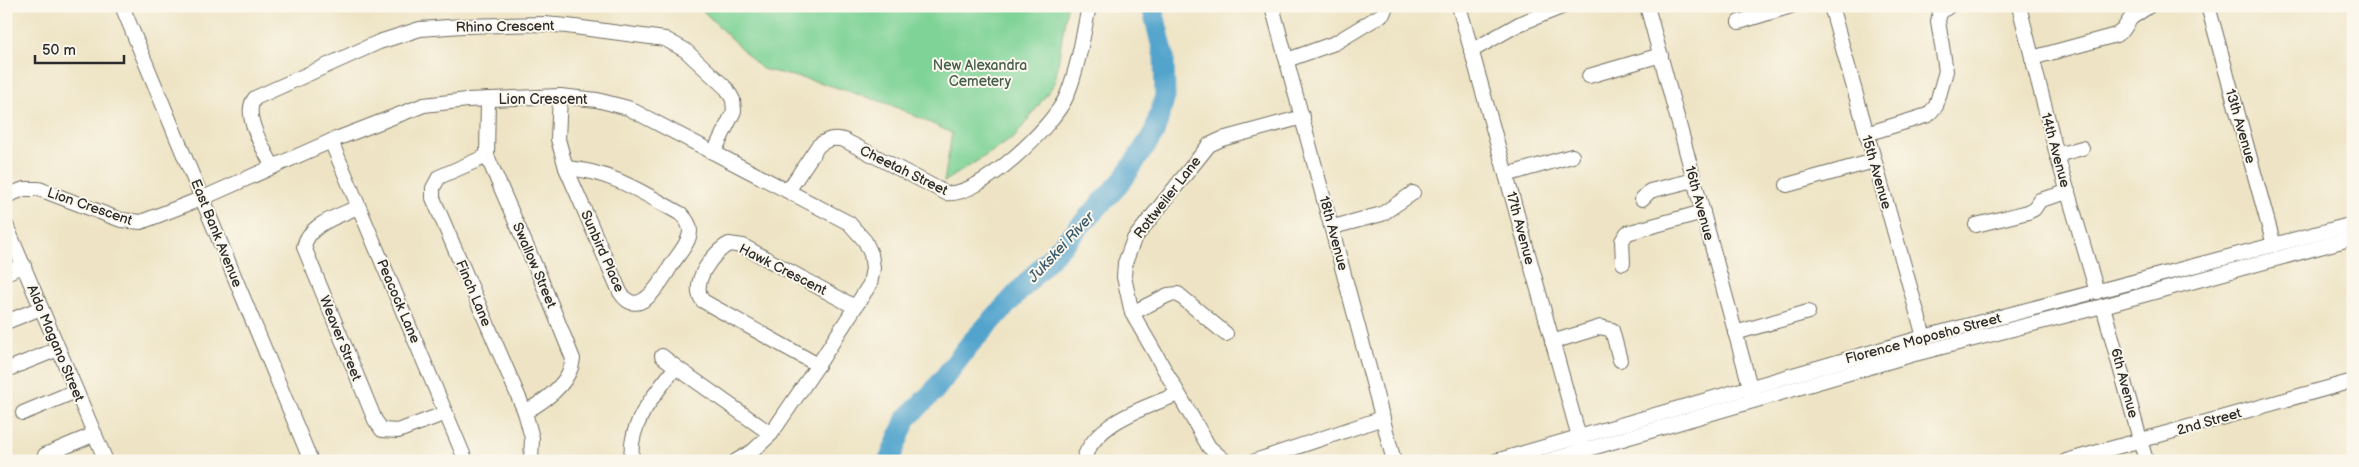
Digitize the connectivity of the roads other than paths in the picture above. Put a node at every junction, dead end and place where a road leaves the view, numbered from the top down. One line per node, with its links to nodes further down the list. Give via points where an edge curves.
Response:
1 (122, 6): 40 (street, East Bank Avenue)
2 (1089, 6): 36 (street, Cheetah Street, via 1072,80 1057,113 1028,145 969,190 953,194 939,190 836,138 818,146)
3 (1272, 6): 18 (street, 18th Avenue)
4 (1386, 6): 18 (street, via 1378,17 1335,43)
5 (1459, 6): 15 (street, 17th Avenue)
6 (1564, 6): 15 (street, via 1519,24)
7 (1647, 6): 16 (street, 16th Avenue)
8 (1791, 6): 14 (street)
9 (1831, 6): 23 (street, 15th Avenue)
10 (1949, 6): 23 (street, via 1940,13 1938,21 1946,71 1936,106 1928,115)
11 (2018, 6): 17 (street, 14th Avenue)
12 (2149, 6): 17 (street, via 2131,18 2116,35)
13 (2208, 6): 49 (street, 13th Avenue)
14 (1739, 22)
15 (1471, 51): 33 (street, 17th Avenue)
16 (1660, 54): 19 (street); 34 (street, 16th Avenue)
17 (2032, 58): 27 (street, 14th Avenue)
18 (1287, 60): 22 (street, 18th Avenue)
19 (1589, 76)
20 (560, 96): 21 (street, Lion Crescent); 26 (street, Lion Crescent, via 628,108); 32 (street, Sunbird Place, via 558,139)
21 (488, 99): 24 (street, Lion Crescent, via 419,106); 28 (street, Swallow Street)
22 (1303, 117): 47 (street, 18th Avenue); 58 (street, Rottweiler Lane, via 1222,139 1204,150 1128,250 1124,277)
23 (1866, 134): 30 (street, 15th Avenue)
24 (331, 141): 31 (street, Lion Crescent); 42 (street, Peacock Lane)
25 (2082, 148): 27 (street)
26 (714, 152): 31 (street, Rhino Crescent, via 734,111 733,100 727,90 676,43 555,24 462,26 420,30 392,37 255,98 250,116); 36 (street, Lion Crescent)
27 (2057, 155): 37 (street, 14th Avenue)
28 (487, 156): 74 (street, Swallow Street, via 573,359 568,374 549,398); 74 (street, Finch Lane, via 439,177 433,188 434,198)
29 (1572, 156): 33 (street)
30 (1874, 161): 35 (street); 62 (street, 15th Avenue)
31 (273, 167): 40 (street, Lion Crescent)
32 (566, 168): 32 (street, Sunbird Place, via 620,292 631,301 644,300 655,291 688,238 690,226 686,219 612,176)
33 (1506, 175): 63 (street, 17th Avenue)
34 (1694, 180): 41 (street, via 1650,191); 43 (street, 16th Avenue)
35 (1787, 185)
36 (788, 191): 55 (street, Lion Crescent, via 849,223 865,241 873,261 872,276)
37 (2068, 192): 45 (street, via 2040,200 2028,212); 53 (street, 14th Avenue)
38 (1413, 193): 47 (street, via 1382,214)
39 (6, 196): 40 (street, Lion Crescent, via 24,189 40,189 121,220 135,222 148,221)
40 (203, 198): 84 (street, East Bank Avenue)
41 (1642, 199)
42 (358, 207): 76 (street, Peacock Lane); 76 (street, Weaver Street, via 315,228 304,247 375,420 382,430 398,432)
43 (1703, 212): 50 (street, via 1627,233 1622,240); 60 (street, 16th Avenue)
44 (2353, 224): 49 (street, Florence Moposho Street)
45 (1976, 225)
46 (6, 226): 51 (street, Aldo Magano Street)
47 (1333, 227): 77 (street, 18th Avenue)
48 (2353, 238): 54 (street, Florence Moposho Street)
49 (2274, 245): 53 (street, Florence Moposho Street)
50 (1623, 263)
51 (24, 265): 52 (street); 56 (street, Aldo Magano Street)
52 (6, 273)
53 (2097, 292): 62 (street, Florence Moposho Street)
54 (2103, 306): 72 (street, Florence Moposho Street); 80 (street, 6th Avenue)
55 (855, 307): 67 (street, Lion Crescent); 67 (street, Hawk Crescent, via 743,246 729,244 717,253 699,282 703,301)
56 (41, 308): 59 (street); 64 (street, Aldo Magano Street)
57 (1808, 312): 60 (street)
58 (1132, 313): 61 (street, via 1168,295 1178,294); 73 (street, Rottweiler Lane)
59 (6, 322)
60 (1734, 333): 72 (street, 16th Avenue)
61 (1226, 334)
62 (1924, 337): 72 (street, Florence Moposho Street)
63 (1552, 342): 66 (street, via 1607,328 1612,330); 81 (street, 17th Avenue)
64 (58, 349): 69 (street); 71 (street, Aldo Magano Street)
65 (662, 356): 68 (street)
66 (1620, 360)
67 (818, 365): 79 (street, Lion Crescent)
68 (676, 367): 79 (street); 87 (street, via 634,428)
69 (6, 370)
70 (2353, 381): 80 (street, 2nd Street)
71 (76, 391): 75 (street); 78 (street, Aldo Magano Street)
72 (1751, 393): 81 (street, Florence Moposho Street)
73 (1178, 394): 89 (street, via 1126,416 1101,432); 90 (street, Rottweiler Lane, via 1209,447)
74 (525, 412): 86 (street, Finch Lane, via 531,434)
75 (23, 413)
76 (446, 413): 85 (street, Peacock Lane)
77 (1382, 418): 91 (street); 92 (street, 18th Avenue)
78 (95, 434): 82 (street); 83 (street, Aldo Magano Street)
79 (771, 434): 88 (street, Lion Crescent)
80 (2140, 440): 95 (street, 2nd Street); 96 (street, 6th Avenue)
81 (1581, 444): 93 (street, Florence Moposho Street); 94 (street, Florence Moposho Street)
82 (45, 455)
83 (106, 461)
84 (311, 461)
85 (466, 461)
86 (531, 461)
87 (632, 461)
88 (736, 461)
89 (1082, 461)
90 (1225, 461)
91 (1255, 461)
92 (1394, 461)
93 (1496, 461)
94 (1547, 461)
95 (2066, 461)
96 (2146, 461)

